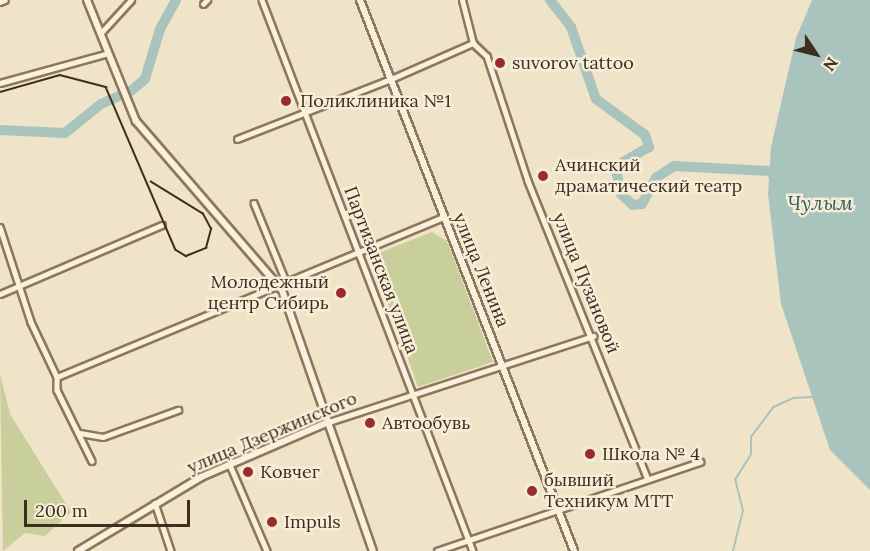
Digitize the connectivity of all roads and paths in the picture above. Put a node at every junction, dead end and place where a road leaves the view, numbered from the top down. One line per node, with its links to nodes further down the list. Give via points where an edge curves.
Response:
1 (5, 0): 7 (street)
2 (87, 0): 8 (main road)
3 (130, 0): 8 (street)
4 (262, 0): 13 (street, Партизанская улица)
5 (360, 0): 11 (main road, улица Ленина)
6 (462, 0): 9 (street, улица Пузановой)
7 (0, 2)
8 (99, 36): 10 (main road)
9 (473, 43): 11 (street); 24 (street, улица Пузановой, via 487,56 528,181)
10 (105, 54): 12 (street); 20 (main road, via 127,105)
11 (391, 79): 13 (street); 16 (main road, улица Ленина)
12 (0, 83)
13 (307, 111): 14 (street); 19 (street, Партизанская улица)
14 (237, 139)
15 (254, 203): 21 (street)
16 (443, 217): 19 (street); 25 (main road, улица Ленина)
17 (162, 225): 22 (street)
18 (0, 227): 22 (street)
19 (360, 253): 21 (street); 27 (street, Партизанская улица)
20 (278, 284): 21 (street); 26 (street); 29 (main road)
21 (287, 284)
22 (19, 286): 23 (street); 26 (street)
23 (0, 294)
24 (593, 336): 25 (street, улица Дзержинского); 34 (street, улица Пузановой)
25 (504, 366): 27 (street, улица Дзержинского); 36 (main road, улица Ленина)
26 (57, 377): 30 (street, via 57,390)
27 (414, 395): 29 (street, улица Дзержинского); 37 (street, Партизанская улица)
28 (178, 410): 30 (street, via 103,438)
29 (329, 422): 33 (main road, улица Дзержинского); 41 (main road)
30 (80, 433): 31 (street)
31 (92, 461)
32 (700, 462): 34 (street)
33 (230, 465): 35 (main road, улица Дзержинского); 40 (street)
34 (648, 479): 36 (street)
35 (155, 503): 38 (main road, улица Дзержинского); 39 (street)
36 (559, 510): 37 (street); 44 (main road, улица Ленина)
37 (468, 539): 42 (street); 43 (street, Партизанская улица)
38 (78, 551)
39 (171, 551)
40 (267, 551)
41 (373, 551)
42 (436, 551)
43 (473, 551)
44 (574, 551)

